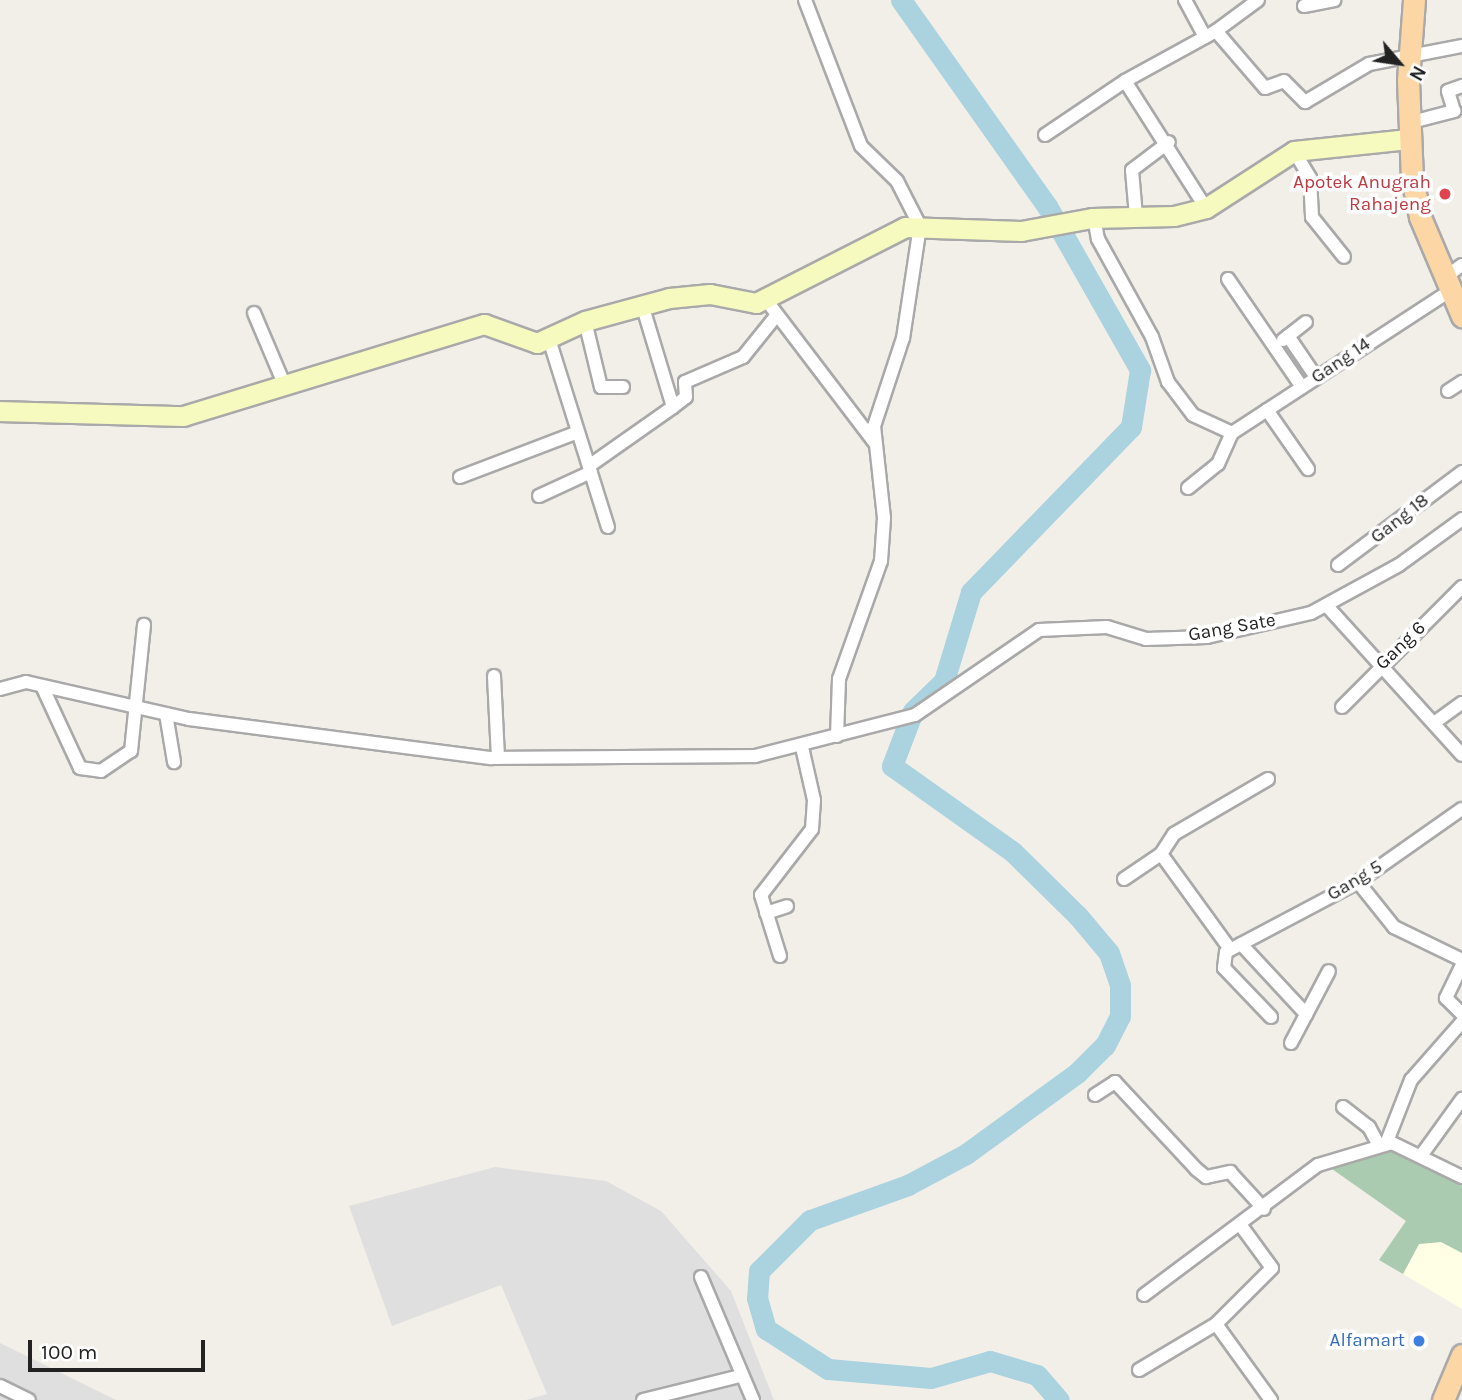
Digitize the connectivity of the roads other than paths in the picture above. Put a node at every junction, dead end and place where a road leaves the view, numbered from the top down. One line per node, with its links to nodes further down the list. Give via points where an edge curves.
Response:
1 (805, 0): 19 (street, via 861,146 897,181)
2 (1185, 0): 7 (street)
3 (1414, 0): 9 (main road)
4 (1327, 1): 6 (street)
5 (1251, 2): 7 (street)
6 (1304, 6)
7 (1211, 34): 9 (street, via 1268,89 1284,81 1307,102 1369,64); 10 (street)
8 (1462, 46): 9 (street)
9 (1410, 56): 12 (main road)
10 (1125, 81): 13 (street); 14 (street)
11 (1462, 86): 12 (street, via 1448,91 1454,111)
12 (1408, 131): 15 (street); 23 (main road, via 1420,217)
13 (1045, 135)
14 (1169, 142): 16 (street); 17 (street, via 1132,170)
15 (1293, 151): 16 (street); 20 (street, via 1310,178 1312,217)
16 (1206, 208): 17 (street)
17 (1136, 216): 18 (street)
18 (1093, 217): 19 (street, via 1021,231); 43 (street, via 1098,239 1152,337 1168,383 1193,415)
19 (927, 227): 25 (street, via 900,229); 44 (street, via 903,338 877,406)
20 (1345, 257)
21 (1462, 265): 23 (street, Gang 14)
22 (1228, 279): 32 (street)
23 (1447, 284): 27 (main road); 33 (street, Gang 14)
24 (642, 304): 25 (street, via 710,294); 28 (street); 39 (street)
25 (771, 308): 39 (street, via 743,357 685,382 686,397); 44 (street)
26 (254, 313): 35 (street)
27 (1462, 316)
28 (585, 321): 31 (street); 36 (street, via 601,387)
29 (1306, 323): 30 (street)
30 (1288, 336): 32 (street); 33 (street)
31 (549, 339): 35 (street, via 529,342 484,324); 42 (street)
32 (1274, 346): 37 (street)
33 (1316, 377): 37 (street, Gang 14)
34 (1462, 382): 38 (street)
35 (285, 386): 41 (street, via 162,418)
36 (623, 387)
37 (1302, 387): 40 (street, Gang 14)
38 (1448, 391)
39 (673, 407): 45 (street)
40 (1267, 410): 43 (street, Gang 14); 46 (street)
41 (0, 411)
42 (578, 432): 45 (street); 48 (street)
43 (1232, 433): 49 (street, via 1218,464)
44 (874, 442): 66 (street, via 885,537 839,679)
45 (590, 469): 50 (street); 52 (street)
46 (1308, 469)
47 (1462, 472): 53 (street, Gang 18)
48 (460, 477)
49 (1188, 488)
50 (539, 496)
51 (1462, 519): 55 (street, Gang Sate, via 1399,565)
52 (608, 527)
53 (1338, 565)
54 (1462, 587): 57 (street, Gang 6)
55 (1326, 606): 57 (street); 66 (street, Gang Sate, via 1207,637 1146,639 1107,627 1039,630 915,715)
56 (144, 625): 63 (street)
57 (1379, 667): 62 (street, Gang 6); 65 (street)
58 (494, 677): 69 (street)
59 (42, 686): 60 (street, Gang Sate, via 18,682); 63 (street, Gang Sate); 63 (street, via 87,774 131,751)
60 (0, 689)
61 (1462, 703): 65 (street)
62 (1342, 707)
63 (132, 708): 64 (street, Gang Sate)
64 (166, 714): 69 (street, Gang Sate); 70 (street)
65 (1434, 723): 68 (street)
66 (837, 736): 67 (street, Gang Sate)
67 (802, 747): 69 (street, Gang Sate, via 656,761); 77 (street, via 814,800 812,829 806,844 764,885)
68 (1462, 755)
69 (498, 758)
70 (174, 762)
71 (1268, 779): 73 (street, via 1174,834)
72 (1462, 809): 75 (street, Gang 5)
73 (1161, 854): 74 (street); 78 (street)
74 (1124, 879)
75 (1358, 882): 78 (street, Gang 5); 80 (street, via 1394,928)
76 (787, 906): 77 (street)
77 (766, 913): 79 (street)
78 (1236, 947): 82 (street); 84 (street, via 1222,958 1224,968)
79 (780, 956)
80 (1462, 963): 83 (street, via 1446,998)
81 (1329, 971): 82 (street)
82 (1306, 1014): 86 (street)
83 (1462, 1014)
84 (1271, 1017)
85 (1460, 1029): 90 (street, via 1411,1080)
86 (1291, 1043)
87 (1095, 1095): 93 (street, via 1115,1082 1196,1169 1206,1177 1229,1171)
88 (1462, 1099): 91 (street)
89 (1343, 1107): 90 (street)
90 (1382, 1145): 91 (street); 93 (street, via 1316,1166)
91 (1423, 1153): 92 (street)
92 (1462, 1177)
93 (1264, 1209): 94 (street)
94 (1242, 1227): 96 (street); 97 (street, via 1273,1266)
95 (701, 1277): 100 (street)
96 (1144, 1295)
97 (1216, 1324): 99 (street); 105 (street)
98 (1462, 1355): 106 (main road)
99 (1139, 1370)
100 (740, 1376): 103 (street); 104 (street)
101 (0, 1386): 102 (street)
102 (29, 1400)
103 (643, 1400)
104 (752, 1400)
105 (1271, 1400)
106 (1443, 1400)

